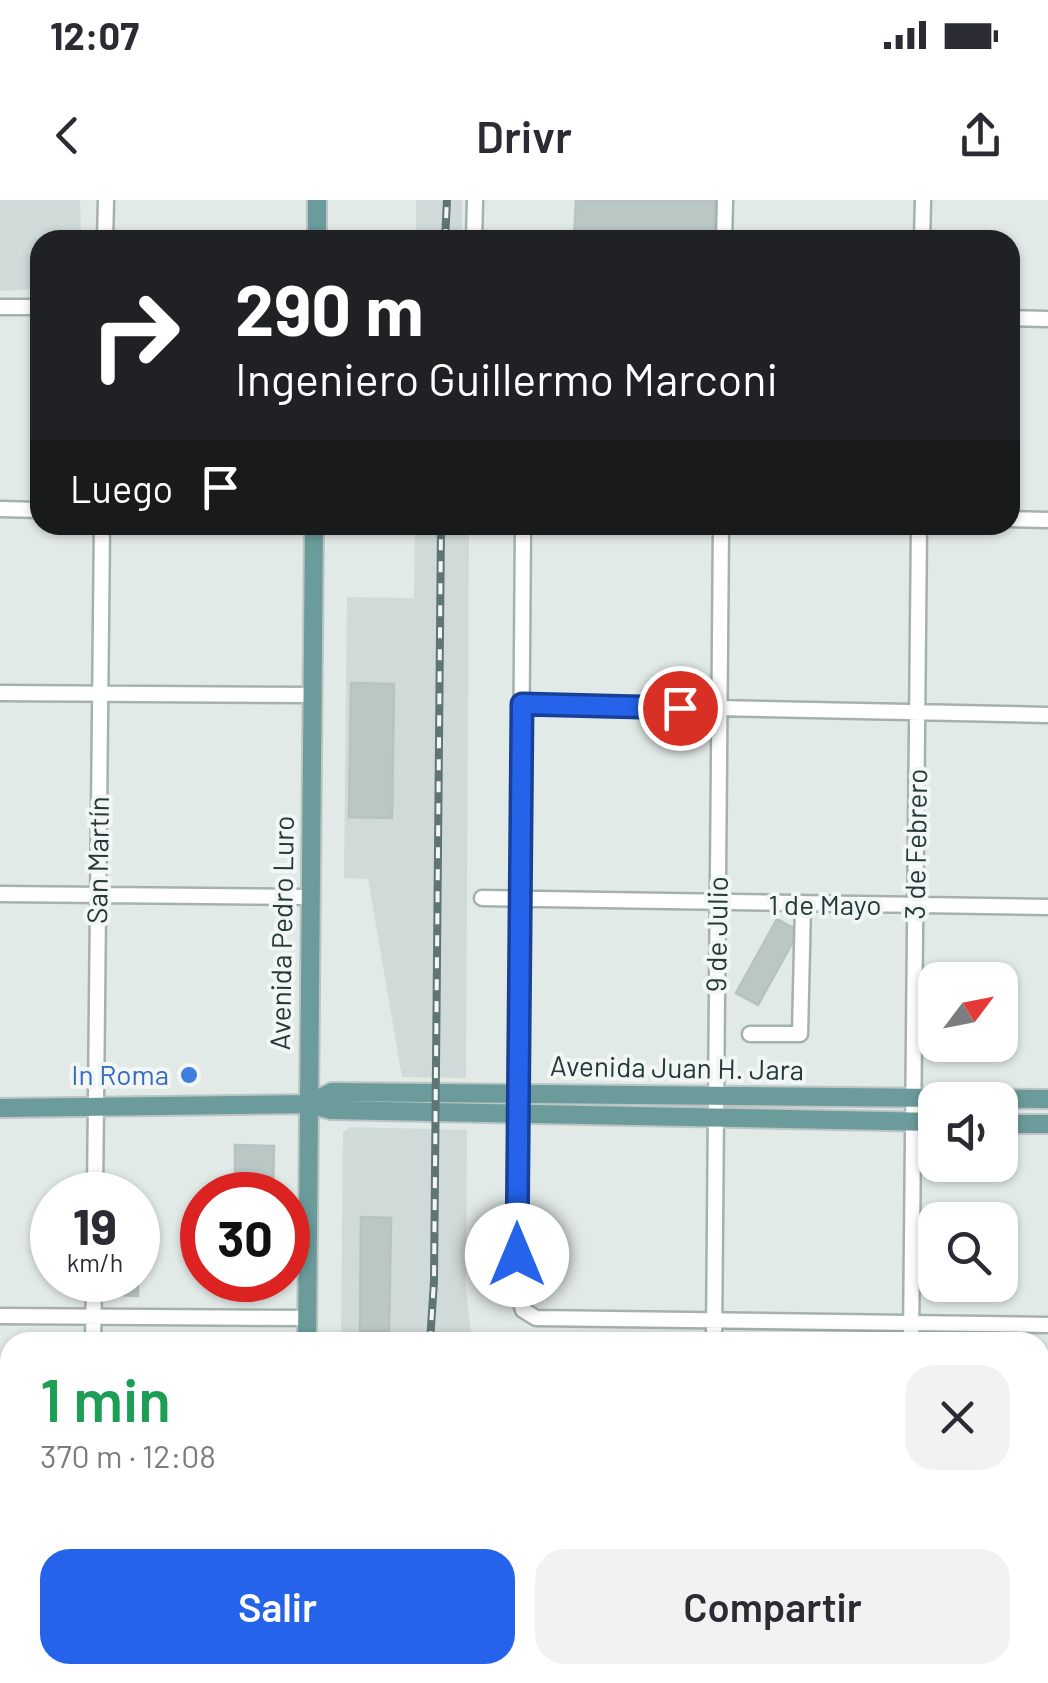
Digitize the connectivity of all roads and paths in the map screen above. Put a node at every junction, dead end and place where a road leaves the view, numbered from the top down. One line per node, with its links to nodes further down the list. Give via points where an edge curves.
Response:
1 (106, 200): 6 (street)
2 (317, 200): 7 (main road)
3 (475, 200): 8 (street)
4 (725, 200): 9 (street)
5 (923, 200): 10 (street)
6 (105, 230)
7 (317, 230)
8 (474, 230)
9 (724, 230)
10 (922, 230)
11 (0, 307): 12 (street)
12 (30, 307)
13 (1020, 318): 14 (street)
14 (1048, 319)
15 (0, 509): 16 (street)
16 (30, 510)
17 (1020, 520): 18 (street)
18 (1048, 520)
19 (102, 535): 25 (street, San Martín)
20 (314, 535): 26 (main road, Avenida Pedro Luro)
21 (524, 535): 27 (street)
22 (721, 535): 28 (street, 9 de Julio)
23 (919, 535): 29 (street, 3 de Febrero)
24 (0, 693): 25 (street)
25 (100, 694): 26 (street); 32 (street, San Martín)
26 (312, 695): 33 (main road, Avenida Pedro Luro)
27 (522, 704): 28 (street); 35 (street)
28 (720, 709): 29 (street); 36 (street, 9 de Julio)
29 (918, 713): 30 (street); 38 (street, 3 de Febrero)
30 (1048, 715)
31 (0, 894): 32 (street)
32 (98, 895): 33 (street); 47 (street, San Martín)
33 (310, 897): 45 (main road, Avenida Pedro Luro)
34 (482, 898): 35 (street, 1 de Mayo)
35 (520, 899): 36 (street, 1 de Mayo); 41 (street)
36 (717, 904): 37 (street, 1 de Mayo); 42 (street, 9 de Julio)
37 (803, 905): 38 (street, 1 de Mayo); 40 (street, via 800,1034)
38 (915, 906): 39 (street, 1 de Mayo); 43 (street, 3 de Febrero)
39 (1048, 907)
40 (750, 1034)
41 (519, 1094): 42 (main road, Avenida Juan H. Jara); 45 (main road, Avenida Juan H. Jara, via 332,1092); 48 (street)
42 (715, 1096): 43 (main road, Avenida Juan H. Jara); 49 (street, 9 de Julio)
43 (912, 1098): 44 (main road, Avenida Juan H. Jara); 50 (street, 3 de Febrero)
44 (1048, 1100)
45 (308, 1104): 47 (main road, Avenida Juan H. Jara); 48 (main road, Avenida Juan H. Jara); 58 (main road, Avenida Pedro Luro)
46 (0, 1108): 47 (main road, Avenida Juan H. Jara)
47 (96, 1108): 54 (street, San Martín)
48 (518, 1114): 49 (main road, Avenida Juan H. Jara); 59 (street, via 517,1290 523,1310 536,1318)
49 (715, 1118): 50 (main road, Avenida Juan H. Jara); 59 (street, 9 de Julio)
50 (912, 1122): 51 (main road, Avenida Juan H. Jara); 60 (street, 3 de Febrero)
51 (918, 1122)
52 (1018, 1124): 53 (main road)
53 (1048, 1124)
54 (95, 1172)
55 (93, 1302): 57 (street)
56 (0, 1316): 57 (street)
57 (93, 1316): 58 (street); 62 (street)
58 (307, 1318): 63 (main road, Avenida Pedro Luro)
59 (714, 1320): 60 (street); 64 (street, 9 de Julio)
60 (912, 1324): 61 (street); 65 (street, 3 de Febrero)
61 (1048, 1325)
62 (93, 1332)
63 (307, 1332)
64 (714, 1332)
65 (912, 1332)

